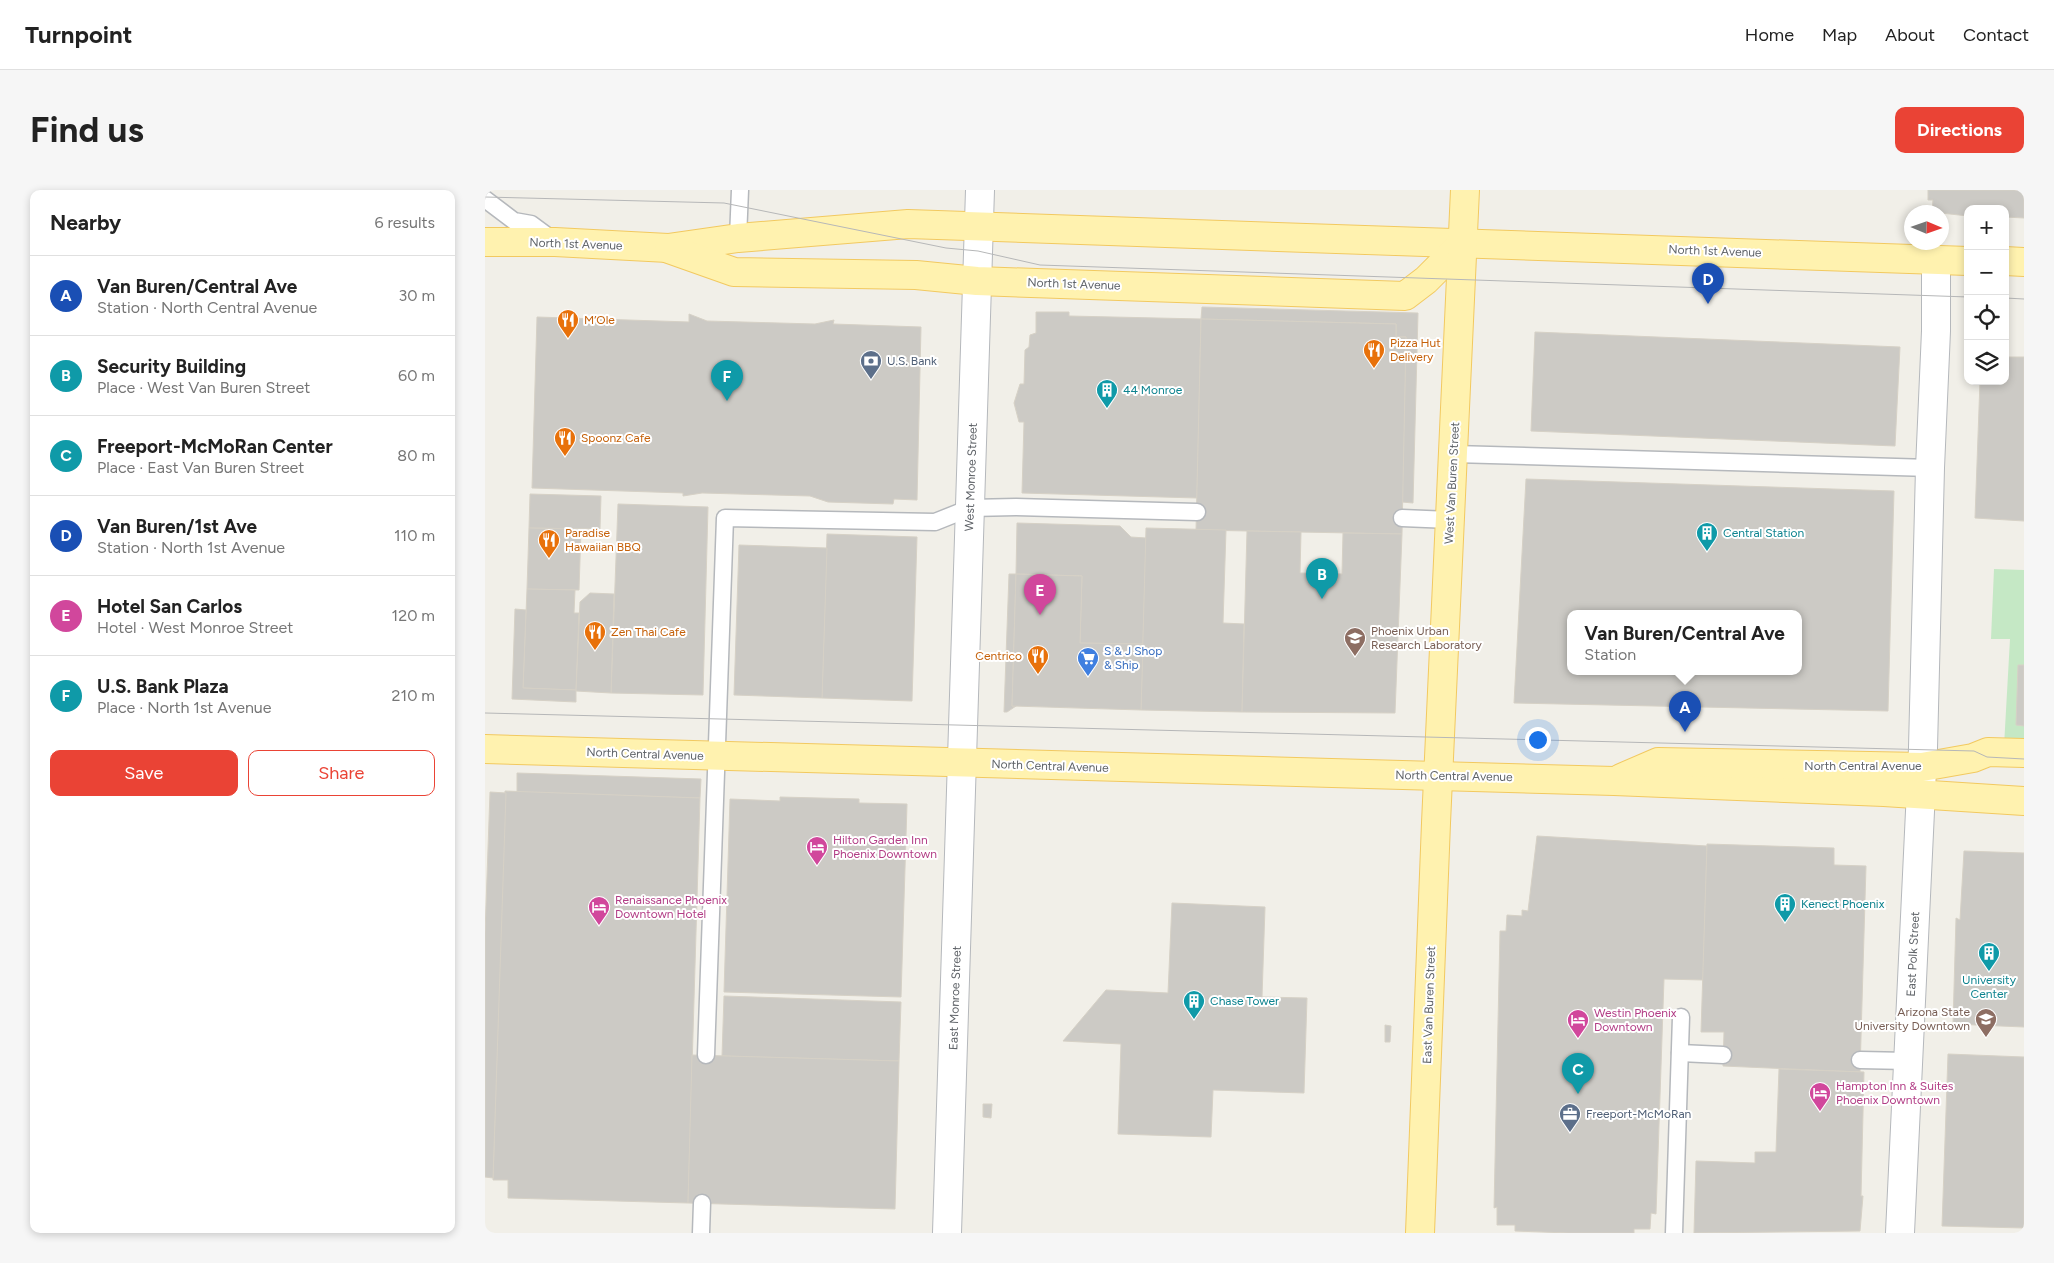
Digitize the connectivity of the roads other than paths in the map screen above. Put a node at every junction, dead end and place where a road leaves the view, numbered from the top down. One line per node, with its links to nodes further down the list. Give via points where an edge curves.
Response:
1 (740, 190): 6 (lane)
2 (980, 190): 5 (street, West Monroe Street)
3 (1465, 190): 9 (main road, West Van Buren Street)
4 (485, 199): 8 (lane, via 514,221 531,224)
5 (979, 225): 6 (main road, North 1st Avenue, via 908,224); 9 (main road, North 1st Avenue); 15 (street, West Monroe Street)
6 (738, 238): 10 (main road, North 1st Avenue)
7 (485, 242): 8 (main road, North 1st Avenue)
8 (555, 242): 10 (main road, North 1st Avenue)
9 (1463, 243): 11 (main road, North 1st Avenue); 15 (main road, North 1st Avenue, via 1427,280 1405,296); 16 (main road, West Van Buren Street)
10 (668, 248): 15 (main road, North 1st Avenue, via 734,272 916,275)
11 (1935, 260): 12 (main road, North 1st Avenue); 17 (street, East Polk Street, via 1936,331)
12 (1964, 260)
13 (2009, 261): 14 (main road)
14 (2024, 262)
15 (977, 281): 18 (street, West Monroe Street)
16 (1454, 454): 17 (lane); 21 (main road, West Van Buren Street)
17 (1930, 468): 26 (street, East Polk Street)
18 (970, 508): 19 (lane); 24 (lane, via 935,522 725,518); 25 (street, West Monroe Street)
19 (1197, 512)
20 (1402, 518): 21 (lane)
21 (1449, 520): 27 (main road, West Van Buren Street)
22 (485, 749): 24 (main road, North Central Avenue)
23 (2024, 753): 26 (main road, North Central Avenue, via 1988,752 1973,758)
24 (717, 756): 25 (main road, North Central Avenue); 34 (lane)
25 (962, 763): 27 (main road, North Central Avenue); 39 (street, East Monroe Street)
26 (1922, 767): 28 (main road, North Central Avenue, via 1658,762); 29 (street, East Polk Street)
27 (1438, 777): 28 (main road, North Central Avenue); 40 (main road, East Van Buren Street)
28 (1614, 780): 29 (main road, North Central Avenue)
29 (1921, 794): 30 (main road, North Central Avenue); 36 (street, East Polk Street)
30 (2024, 801)
31 (1681, 1017): 32 (lane)
32 (1680, 1053): 33 (lane); 41 (lane)
33 (1723, 1054)
34 (706, 1055)
35 (1860, 1060): 36 (lane)
36 (1908, 1061): 42 (street, East Polk Street)
37 (702, 1203): 38 (lane)
38 (701, 1233)
39 (947, 1233)
40 (1420, 1233)
41 (1674, 1233)
42 (1900, 1233)

